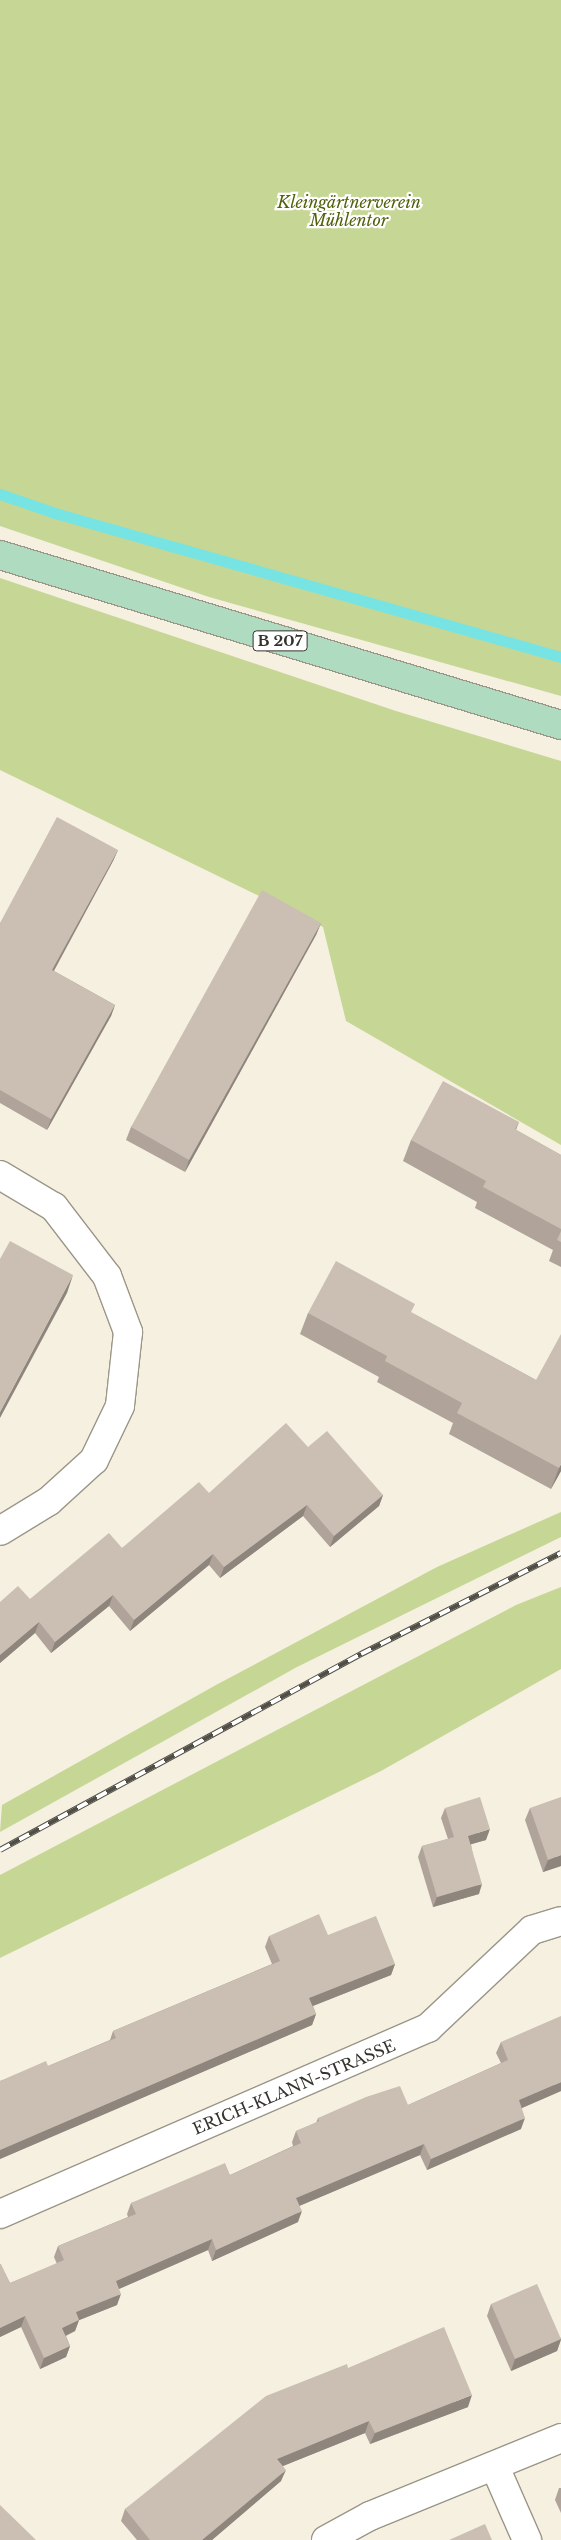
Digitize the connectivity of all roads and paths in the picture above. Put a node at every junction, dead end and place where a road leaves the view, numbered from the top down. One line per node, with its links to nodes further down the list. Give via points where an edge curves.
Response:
1 (0, 555): 2 (main road, B 207)
2 (561, 725)
3 (0, 1175): 4 (street, via 54,1206 107,1276 128,1332 120,1406 94,1460 49,1501)
4 (0, 1531)
5 (561, 1921): 6 (street, ERICH-KLANN-STRASSE, via 532,1930 428,2028)
6 (0, 2214)
7 (561, 2438): 8 (street)
8 (495, 2467): 9 (street, via 370,2516); 10 (street)
9 (326, 2540)
10 (527, 2540)

